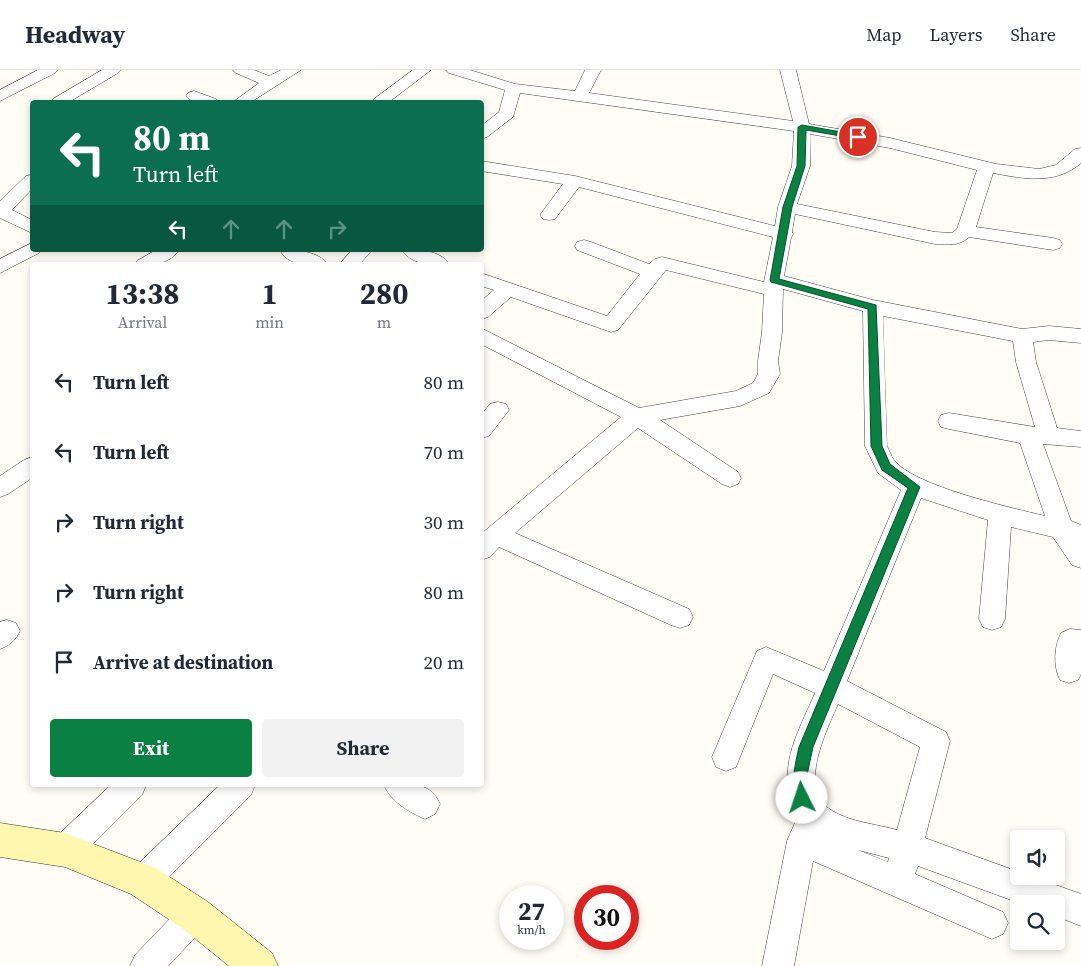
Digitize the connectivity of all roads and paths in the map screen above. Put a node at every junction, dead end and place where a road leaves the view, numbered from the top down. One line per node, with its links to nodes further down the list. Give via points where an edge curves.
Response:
1 (50, 70): 11 (street)
2 (113, 70): 14 (street)
3 (241, 70): 9 (street)
4 (293, 70): 9 (street)
5 (423, 70): 17 (street)
6 (454, 70): 10 (street)
7 (594, 70): 13 (street)
8 (788, 70): 18 (street)
9 (270, 82): 16 (street)
10 (513, 88): 13 (street); 19 (street, via 506,114)
11 (0, 96)
12 (194, 96): 15 (street)
13 (580, 96): 18 (street)
14 (62, 100)
15 (205, 100)
16 (244, 100)
17 (383, 100)
18 (802, 127): 21 (street, via 895,144); 25 (street, via 801,166)
19 (484, 132)
20 (1081, 153): 21 (street, via 1063,169 1041,174)
21 (987, 166): 28 (street)
22 (484, 167): 24 (street)
23 (30, 182): 27 (street, via 0,210)
24 (575, 182): 26 (street); 29 (street)
25 (787, 207): 28 (street, via 935,238 957,239); 29 (street)
26 (549, 215)
27 (30, 226)
28 (964, 231): 30 (street)
29 (784, 234): 44 (street)
30 (1053, 244)
31 (584, 246): 42 (street)
32 (30, 250): 41 (street)
33 (167, 252): 37 (street)
34 (290, 252): 38 (street)
35 (361, 252): 39 (street)
36 (415, 252): 40 (street)
37 (149, 262)
38 (312, 262)
39 (351, 262)
40 (435, 262)
41 (0, 267)
42 (652, 272): 44 (street, via 662,263); 45 (street, via 611,325)
43 (484, 280): 45 (street)
44 (774, 285): 46 (street); 52 (street, via 769,374 761,388 740,398)
45 (509, 288): 47 (street)
46 (872, 307): 48 (street); 59 (street, via 876,446 886,467)
47 (484, 309)
48 (1022, 336): 49 (street, via 1049,333); 55 (street)
49 (1081, 336)
50 (484, 337): 52 (street)
51 (498, 410): 54 (street)
52 (637, 416): 58 (street); 63 (street)
53 (950, 421): 55 (street)
54 (484, 426)
55 (1039, 436): 56 (street); 62 (street)
56 (1081, 439)
57 (30, 467): 60 (street)
58 (730, 478)
59 (914, 487): 61 (street); 69 (street)
60 (0, 488)
61 (1000, 515): 62 (street); 66 (street)
62 (1072, 532): 64 (street)
63 (489, 542): 65 (street)
64 (1081, 558)
65 (680, 617)
66 (992, 619)
67 (1081, 642): 68 (street, via 1070,641)
68 (1069, 671)
69 (832, 687): 70 (street, via 766,659); 75 (street, via 806,747 800,775); 77 (street, via 936,741)
70 (726, 757)
71 (130, 787): 78 (street)
72 (239, 787): 79 (street)
73 (401, 787): 74 (street)
74 (425, 804)
75 (807, 828): 77 (street, via 826,825); 80 (street); 86 (street)
76 (0, 840): 78 (main road)
77 (907, 848): 80 (street); 81 (street)
78 (65, 850): 79 (main road)
79 (143, 881): 82 (main road)
80 (898, 882): 83 (street)
81 (1081, 910)
82 (195, 915): 84 (street); 85 (main road)
83 (992, 922)
84 (146, 966)
85 (259, 966)
86 (778, 966)

